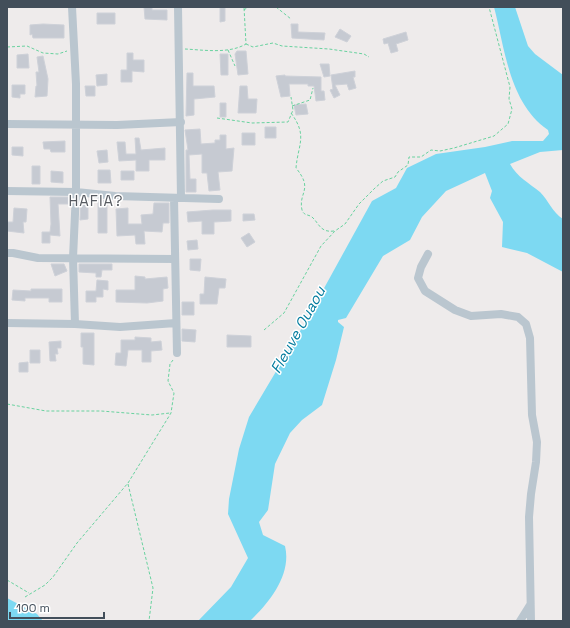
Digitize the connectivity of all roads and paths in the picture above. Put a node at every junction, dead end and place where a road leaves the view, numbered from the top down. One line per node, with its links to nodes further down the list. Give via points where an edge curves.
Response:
1 (72, 7): 12 (street)
2 (178, 7): 11 (street)
3 (244, 7): 7 (path)
4 (248, 7): 7 (path)
5 (276, 7): 8 (path)
6 (489, 7): 28 (path, via 510,87 509,99 512,109 508,124 494,136 479,142 447,150 432,150 421,157 409,157 408,165 395,177 383,181 375,188 359,204 345,224)
7 (244, 10): 9 (path)
8 (291, 18)
9 (246, 44): 13 (path); 14 (path, via 253,47 273,43 364,54)
10 (7, 47): 12 (path, via 27,46 43,53 58,54)
11 (179, 48): 13 (path); 21 (street)
12 (75, 49): 23 (street)
13 (228, 49): 15 (path)
14 (369, 57)
15 (235, 66)
16 (313, 88): 18 (path, via 310,100)
17 (291, 97): 18 (path)
18 (292, 106): 19 (path)
19 (291, 113): 20 (path, via 288,122 276,123 252,123); 28 (path, via 302,135 296,168 306,189 303,212 312,217 324,230)
20 (217, 118)
21 (181, 122): 23 (street); 26 (street)
22 (7, 124): 23 (street)
23 (76, 124): 25 (street)
24 (7, 192): 25 (street)
25 (76, 192): 26 (street); 31 (street)
26 (178, 198): 27 (street); 32 (street)
27 (219, 199)
28 (335, 231): 36 (path, via 321,246 284,313)
29 (7, 253): 31 (street, via 38,258)
30 (428, 254): 44 (street, via 418,278 425,291 471,316 501,314 518,317 526,324 530,338 532,415 537,442 530,517)
31 (72, 258): 32 (street); 35 (street)
32 (175, 259): 34 (street)
33 (7, 322): 35 (street)
34 (176, 323): 35 (street, via 120,327); 37 (street)
35 (76, 324)
36 (264, 330)
37 (177, 353): 39 (path, via 170,364 168,381 174,393)
38 (7, 404): 39 (path, via 46,411 101,410 152,415)
39 (171, 413): 40 (path)
40 (128, 483): 42 (path, via 77,543 53,577); 45 (path, via 153,588)
41 (7, 580): 42 (path)
42 (30, 593): 43 (path)
43 (25, 597)
44 (531, 604): 46 (street); 47 (street)
45 (149, 621)
46 (520, 621)
47 (531, 621)

